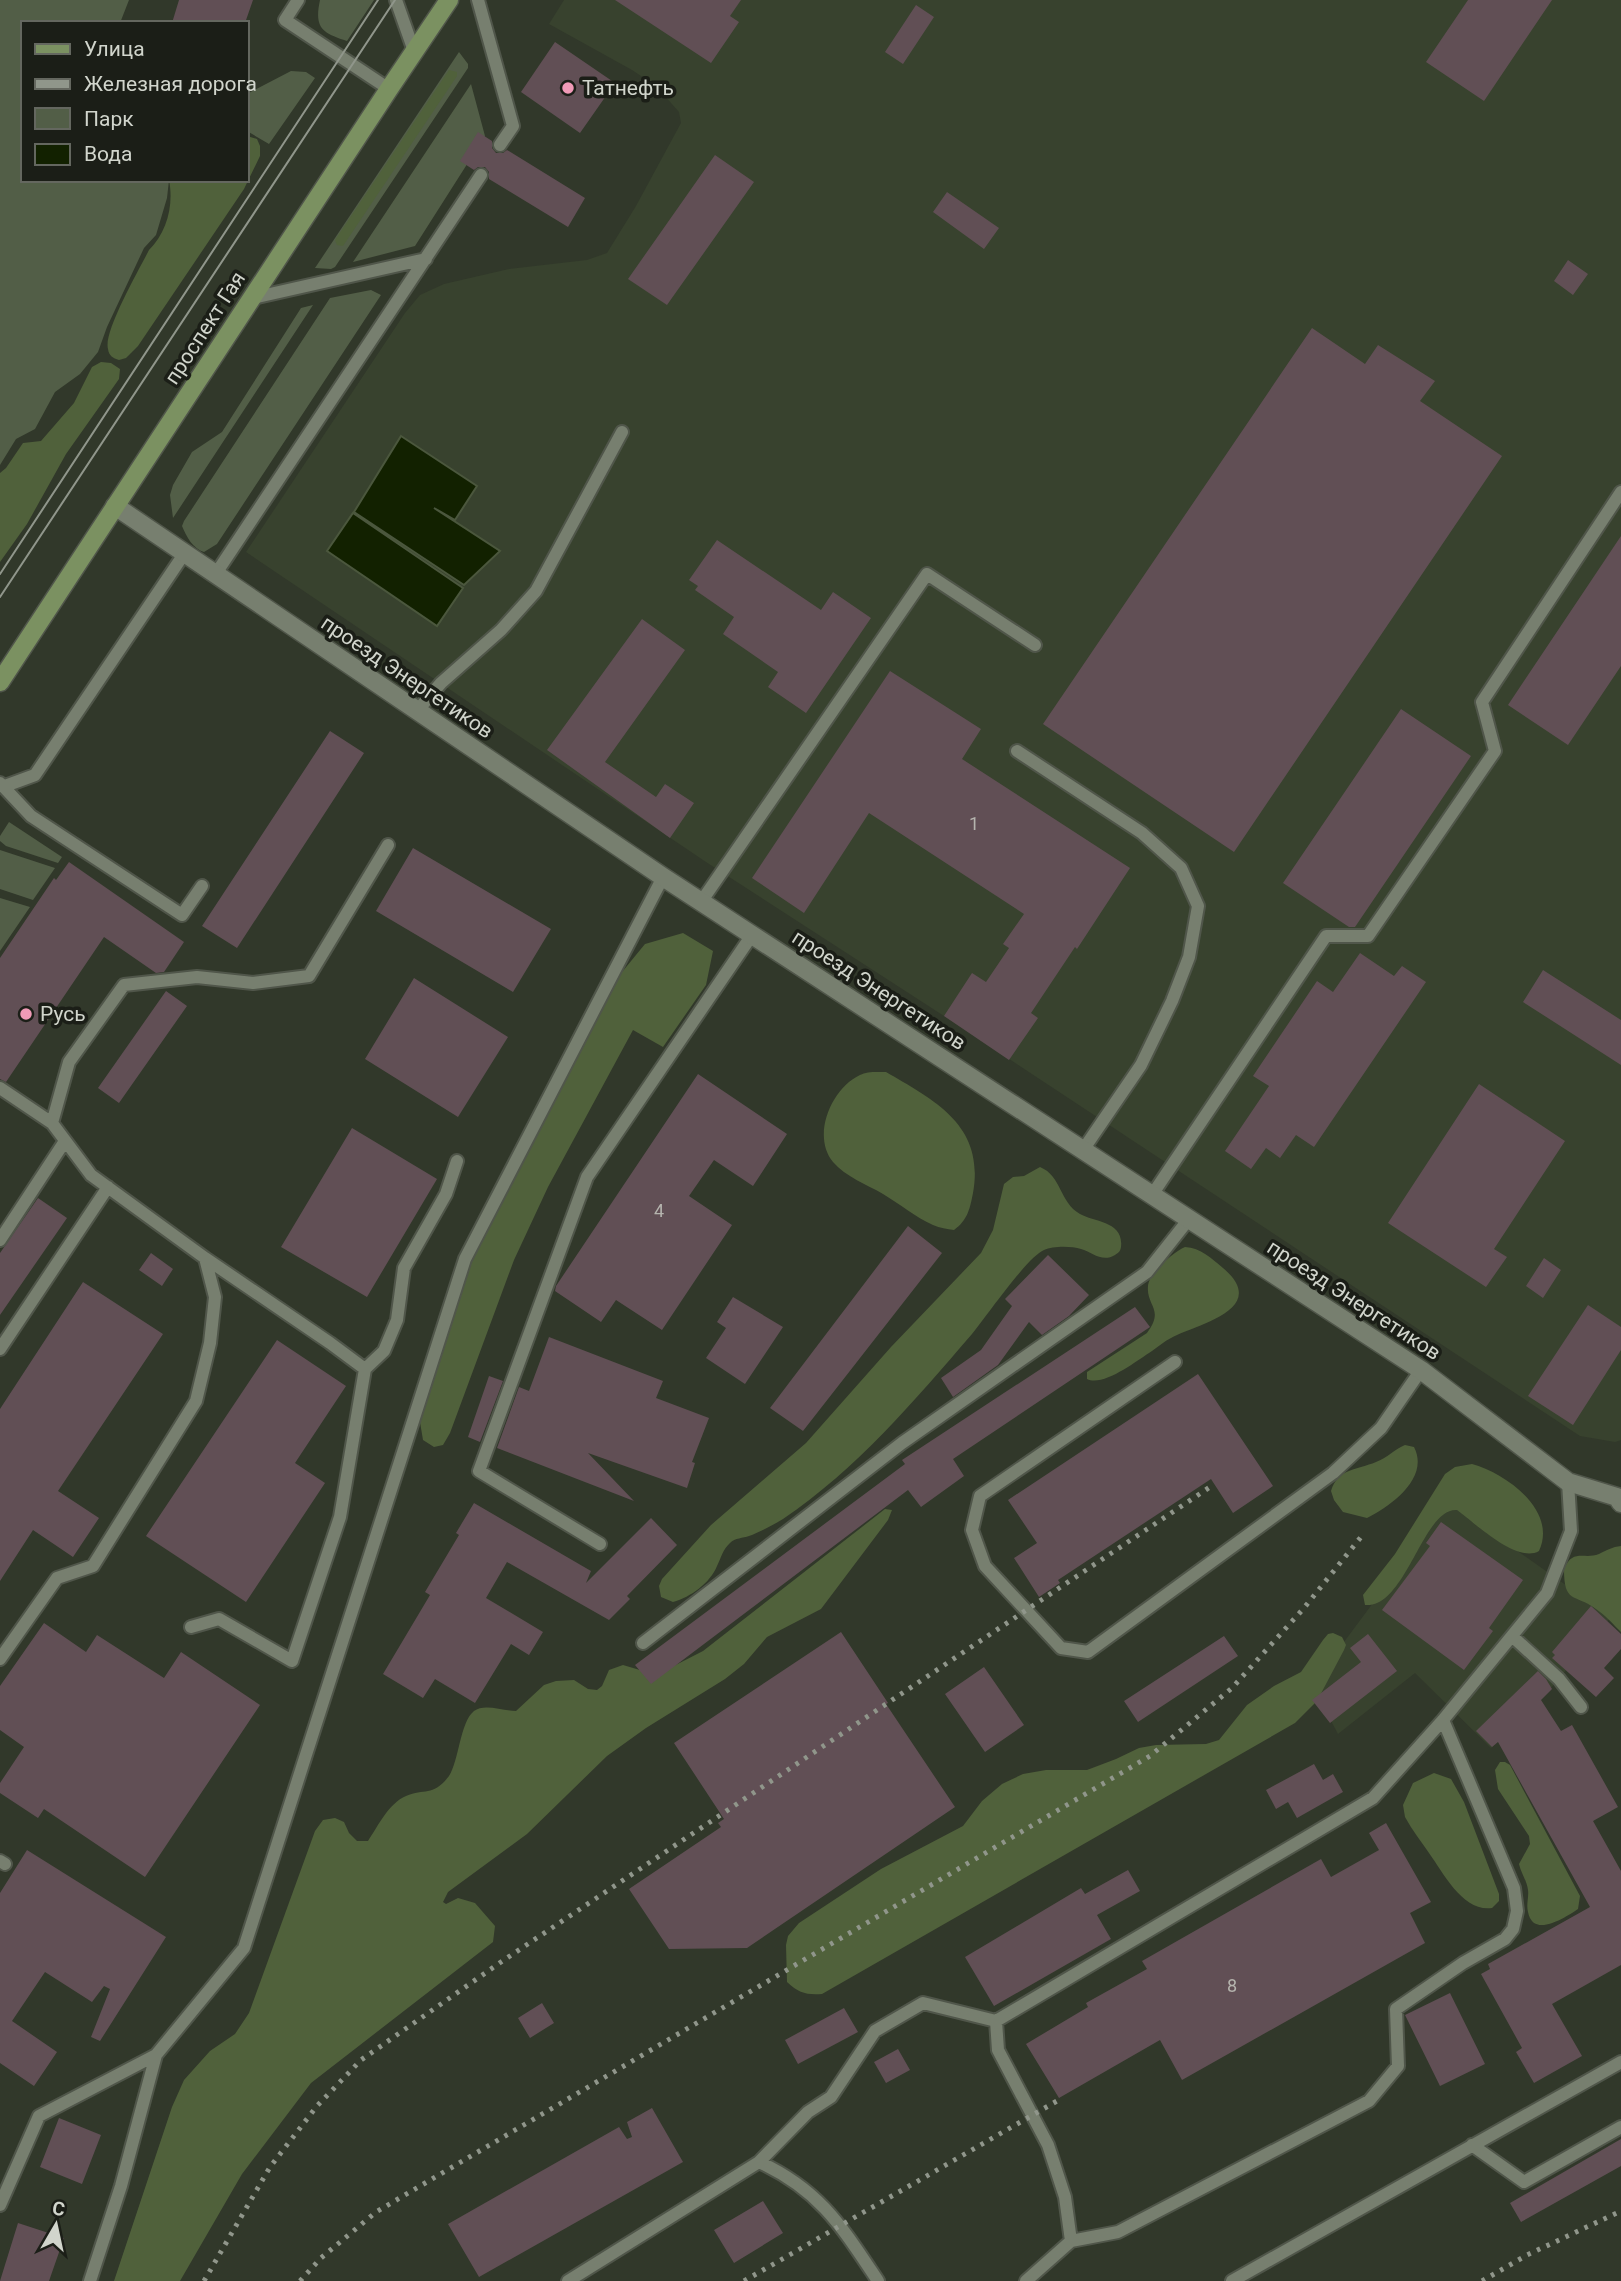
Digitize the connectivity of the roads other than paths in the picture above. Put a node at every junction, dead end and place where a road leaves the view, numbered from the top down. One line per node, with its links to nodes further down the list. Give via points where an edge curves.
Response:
1 (298, 0): 6 (lane, via 285,20)
2 (396, 0): 5 (lane)
3 (449, 0): 5 (main road, проспект Гая)
4 (478, 0): 7 (lane, via 513,126)
5 (414, 51): 6 (main road, проспект Гая)
6 (389, 89): 10 (main road, проспект Гая)
7 (500, 145)
8 (481, 175): 9 (lane)
9 (426, 260): 10 (lane); 15 (lane)
10 (253, 298): 13 (main road, проспект Гая)
11 (622, 432): 18 (lane, via 536,591)
12 (1621, 492): 32 (lane, via 1482,702 1495,751 1368,936 1326,936)
13 (115, 506): 14 (street, проезд Энергетиков); 17 (main road, проспект Гая)
14 (184, 554): 15 (street, проезд Энергетиков); 20 (lane, via 35,775)
15 (215, 575): 18 (street, проезд Энергетиков)
16 (1035, 645): 24 (lane, via 927,574)
17 (0, 682)
18 (417, 711): 22 (street, проезд Энергетиков)
19 (1017, 751): 29 (lane, via 1142,834 1181,868 1198,906 1189,957 1172,1001 1141,1065)
20 (2, 785): 23 (lane, via 31,816 182,915)
21 (388, 845): 27 (lane, via 309,976 253,983 197,977 124,985 69,1062)
22 (663, 877): 24 (street, проезд Энергетиков); 50 (lane, via 466,1259 244,1948)
23 (202, 886)
24 (701, 902): 25 (street, проезд Энергетиков)
25 (752, 935): 29 (street, проезд Энергетиков); 42 (lane, via 587,1177 479,1471)
26 (0, 1088): 27 (lane)
27 (52, 1123): 28 (lane)
28 (65, 1141): 31 (lane, via 91,1175); 34 (lane)
29 (1083, 1150): 32 (street, проезд Энергетиков)
30 (457, 1161): 38 (lane, via 446,1194 404,1268 397,1320 384,1351)
31 (107, 1187): 35 (lane); 36 (lane)
32 (1152, 1195): 33 (street, проезд Энергетиков)
33 (1189, 1219): 39 (street, проезд Энергетиков); 45 (lane, via 1147,1272 902,1443)
34 (0, 1240)
35 (205, 1258): 38 (lane); 46 (lane, via 215,1297 196,1401 93,1566 57,1578)
36 (0, 1349)
37 (1175, 1362): 39 (lane, via 980,1496 972,1530 985,1566 1060,1648 1088,1652 1333,1473 1381,1428)
38 (365, 1369): 43 (lane, via 340,1517 292,1661 219,1619)
39 (1421, 1370): 40 (street, проезд Энергетиков)
40 (1568, 1482): 41 (street, проезд Энергетиков); 44 (lane, via 1571,1531 1548,1593)
41 (1620, 1498)
42 (600, 1544)
43 (191, 1628)
44 (1512, 1636): 47 (lane, via 1559,1679); 48 (lane)
45 (643, 1643)
46 (0, 1659)
47 (1581, 1707)
48 (1443, 1720): 49 (lane, via 1373,1798); 56 (lane, via 1514,1888 1517,1911 1513,1929 1505,1939 1396,2009 1398,2066 1369,2101 1118,2232)
49 (996, 2021): 54 (lane, via 923,2003 875,2031 831,2097 808,2112); 56 (lane, via 998,2050 1048,2145 1065,2197)
50 (156, 2054): 55 (lane, via 39,2116); 57 (lane)
51 (1621, 2062): 53 (lane)
52 (1621, 2127): 53 (lane, via 1524,2182)
53 (1472, 2145): 61 (lane)
54 (759, 2162): 58 (lane); 59 (lane, via 785,2174 817,2199)
55 (0, 2205)
56 (1070, 2241): 60 (lane)
57 (90, 2281)
58 (569, 2281)
59 (877, 2281)
60 (1026, 2281)
61 (1232, 2281)

